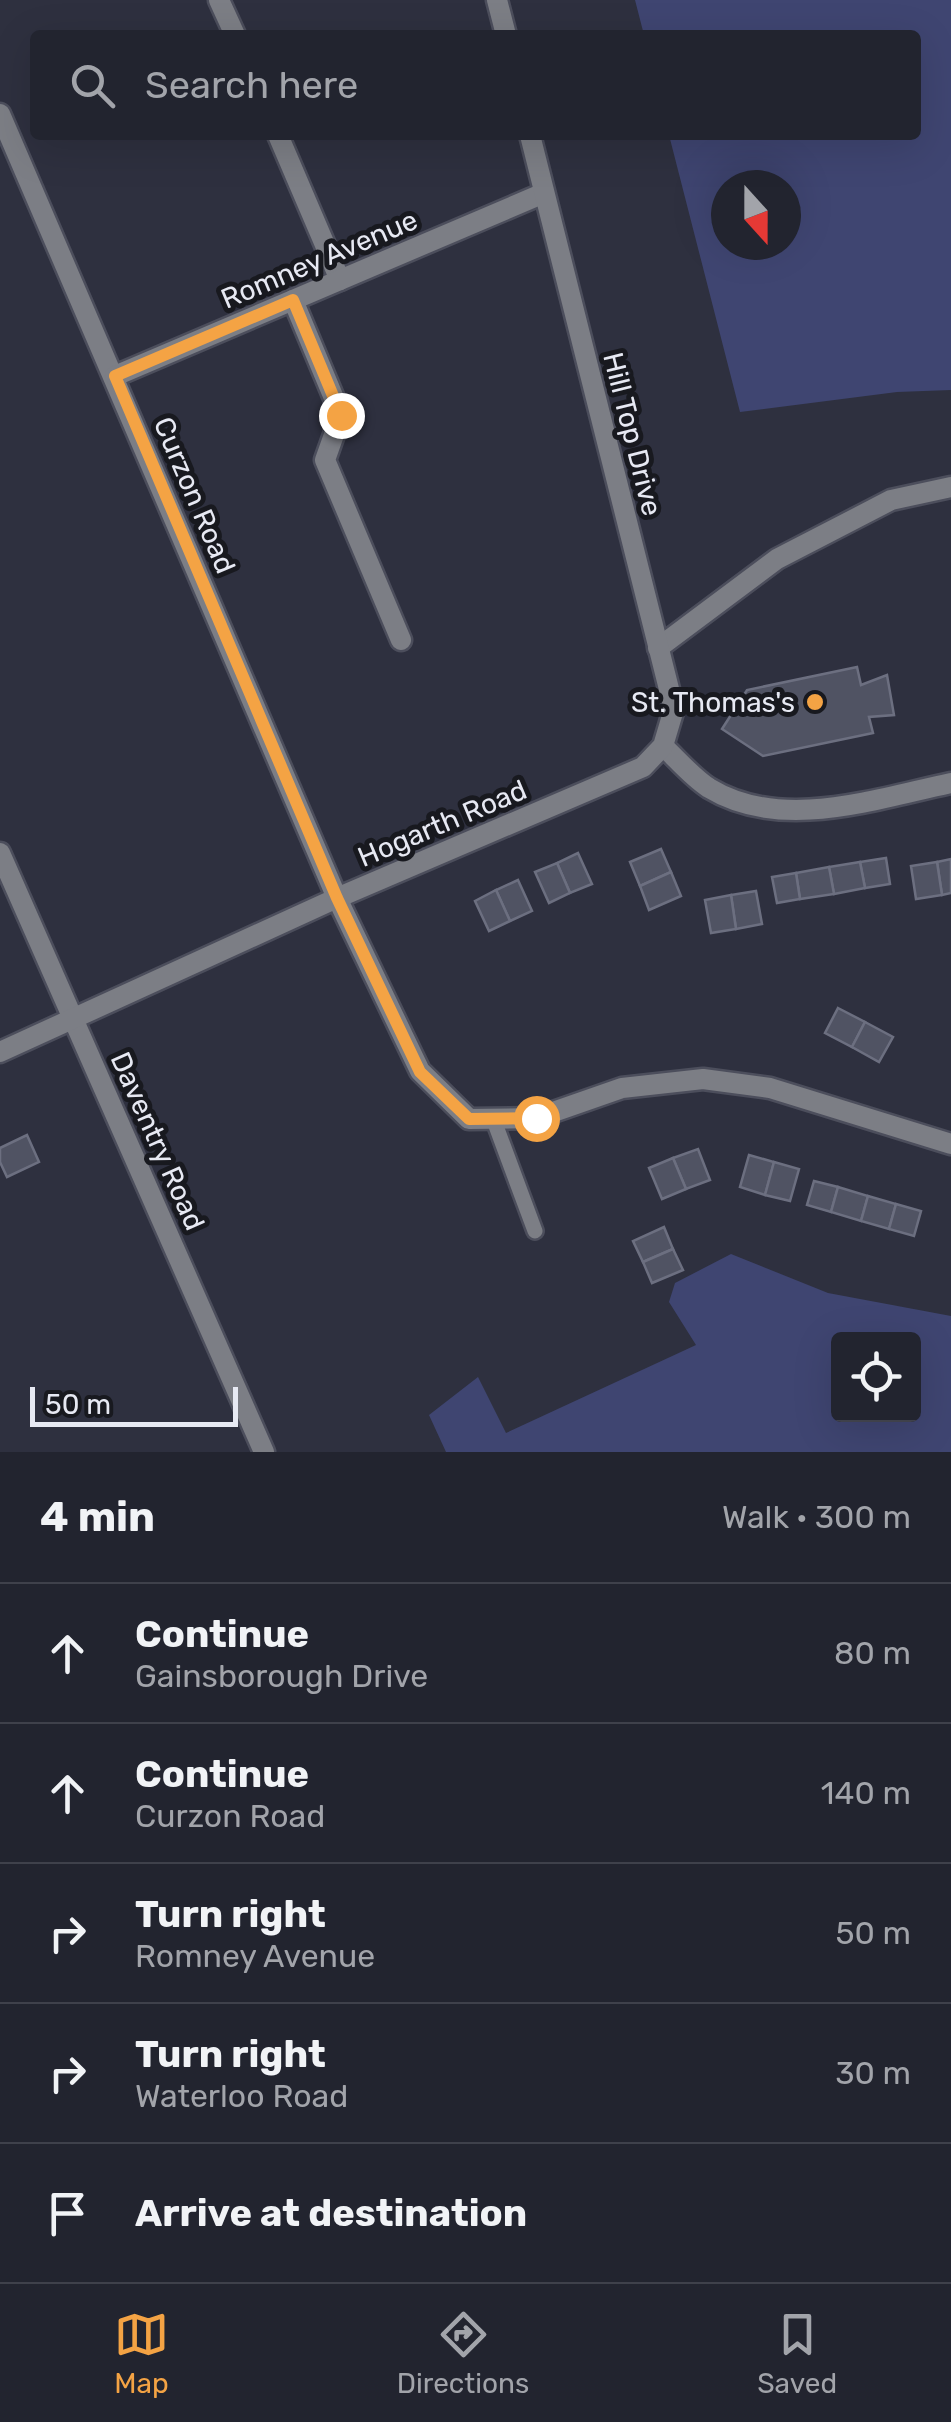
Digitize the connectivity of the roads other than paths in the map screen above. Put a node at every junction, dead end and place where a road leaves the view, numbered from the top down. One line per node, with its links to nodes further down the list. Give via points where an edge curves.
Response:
1 (218, 0): 3 (street)
2 (497, 0): 4 (street)
3 (233, 30)
4 (505, 30)
5 (0, 114): 11 (street, Curzon Road)
6 (280, 140): 9 (street)
7 (531, 140): 8 (street, Hill Top Drive)
8 (544, 193): 9 (street, Romney Avenue); 14 (street, Hill Top Drive)
9 (340, 280): 10 (street, Romney Avenue)
10 (293, 300): 11 (street, Romney Avenue); 13 (street, via 341,415 325,460)
11 (115, 376): 18 (street, Curzon Road)
12 (951, 488): 14 (street, via 892,500 777,559)
13 (400, 640)
14 (658, 648): 15 (street, Hill Top Drive, via 674,709)
15 (663, 746): 16 (street, via 708,788 756,806 821,810); 18 (street, Hogarth Road, via 643,766)
16 (951, 783)
17 (0, 853): 19 (street, Daventry Road)
18 (337, 898): 19 (street, Hogarth Road); 21 (street, Curzon Road, via 420,1072 469,1119)
19 (74, 1018): 20 (street, Hogarth Road); 24 (street, Daventry Road)
20 (0, 1052)
21 (494, 1118): 22 (street, via 536,1118 622,1088 704,1079 770,1088); 23 (lane)
22 (951, 1144)
23 (536, 1231)
24 (264, 1452)

